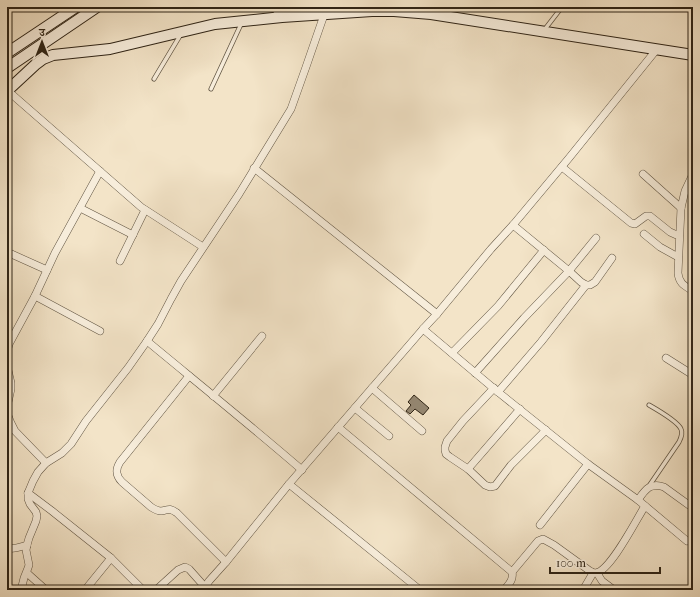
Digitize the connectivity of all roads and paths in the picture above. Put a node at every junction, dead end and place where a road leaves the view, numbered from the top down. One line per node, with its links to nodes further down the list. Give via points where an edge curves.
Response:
1 (76, 7): 13 (street)
2 (97, 7): 15 (street)
3 (274, 7): 8 (street)
4 (562, 7): 11 (lane)
5 (374, 9): 6 (street); 11 (street, via 414,12)
6 (341, 10): 7 (street)
7 (324, 15): 8 (street); 20 (street, via 290,109)
8 (282, 17): 9 (street)
9 (243, 21): 10 (street); 17 (lane)
10 (183, 31): 16 (lane); 18 (street, via 110,49 53,55 35,65)
11 (543, 32): 12 (street)
12 (657, 49): 14 (street); 19 (street)
13 (7, 53)
14 (693, 55)
15 (7, 68)
16 (154, 79)
17 (211, 89)
18 (7, 91): 21 (street)
19 (562, 167): 27 (street); 30 (street, via 631,223 635,224 650,216)
20 (254, 168): 32 (street); 43 (street)
21 (100, 171): 24 (street); 26 (street)
22 (643, 174): 25 (street)
23 (693, 174): 25 (street)
24 (80, 208): 29 (street); 38 (street)
25 (681, 208): 30 (street)
26 (145, 210): 29 (street); 32 (street)
27 (513, 225): 33 (street); 43 (street)
28 (644, 234): 35 (street)
29 (133, 235): 37 (street)
30 (679, 236): 35 (street)
31 (596, 238): 39 (street)
32 (203, 247): 47 (street)
33 (544, 250): 39 (street); 49 (street, via 498,306)
34 (7, 252): 38 (street)
35 (678, 257): 41 (street, via 679,280)
36 (612, 258): 40 (street, via 595,282)
37 (120, 261)
38 (47, 270): 42 (street)
39 (569, 271): 40 (street); 52 (street)
40 (586, 285): 56 (street, via 541,342)
41 (693, 291)
42 (35, 296): 45 (street); 48 (street, via 9,344)
43 (437, 314): 44 (street)
44 (423, 329): 49 (street); 55 (street)
45 (100, 331)
46 (262, 336): 57 (street)
47 (147, 341): 53 (street); 67 (street, via 71,444)
48 (7, 353)
49 (452, 353): 52 (street)
50 (666, 358): 54 (street)
51 (7, 366): 59 (street, via 11,389)
52 (475, 372): 56 (street)
53 (189, 376): 57 (street); 82 (street, via 120,462 116,471 118,478 151,507 177,513)
54 (693, 376)
55 (372, 388): 60 (street); 65 (street)
56 (496, 390): 61 (street); 69 (street, via 463,421 445,447 446,454)
57 (213, 396): 70 (street)
58 (649, 405): 72 (lane, via 677,424 682,432 679,442)
59 (7, 407)
60 (355, 408): 63 (street); 66 (street)
61 (520, 409): 64 (street); 69 (street)
62 (7, 413): 67 (street, via 15,431)
63 (338, 427): 70 (street); 83 (street)
64 (546, 430): 68 (street); 69 (street, via 495,486 485,485)
65 (422, 431)
66 (389, 436)
67 (46, 463): 73 (street)
68 (588, 464): 74 (street); 77 (street)
69 (468, 469)
70 (302, 470): 71 (street)
71 (290, 484): 82 (street); 92 (street)
72 (647, 488): 74 (street); 76 (street, via 654,485 664,487)
73 (28, 493): 79 (street, via 28,499 37,516); 81 (street)
74 (638, 500): 75 (street)
75 (645, 506): 78 (street); 85 (street, via 620,548 608,564)
76 (693, 508)
77 (540, 525)
78 (687, 541)
79 (27, 545): 80 (street); 84 (street)
80 (7, 548)
81 (111, 558): 89 (street); 90 (street)
82 (226, 562): 86 (street, via 209,581)
83 (512, 572): 85 (street, via 538,540 543,539); 93 (street, via 512,579)
84 (27, 573): 87 (street); 88 (street)
85 (595, 573): 94 (street); 95 (street)
86 (206, 589): 91 (street, via 185,567)
87 (21, 590)
88 (46, 590)
89 (85, 590)
90 (143, 590)
91 (156, 590)
92 (420, 590)
93 (504, 590)
94 (583, 590)
95 (614, 590)

